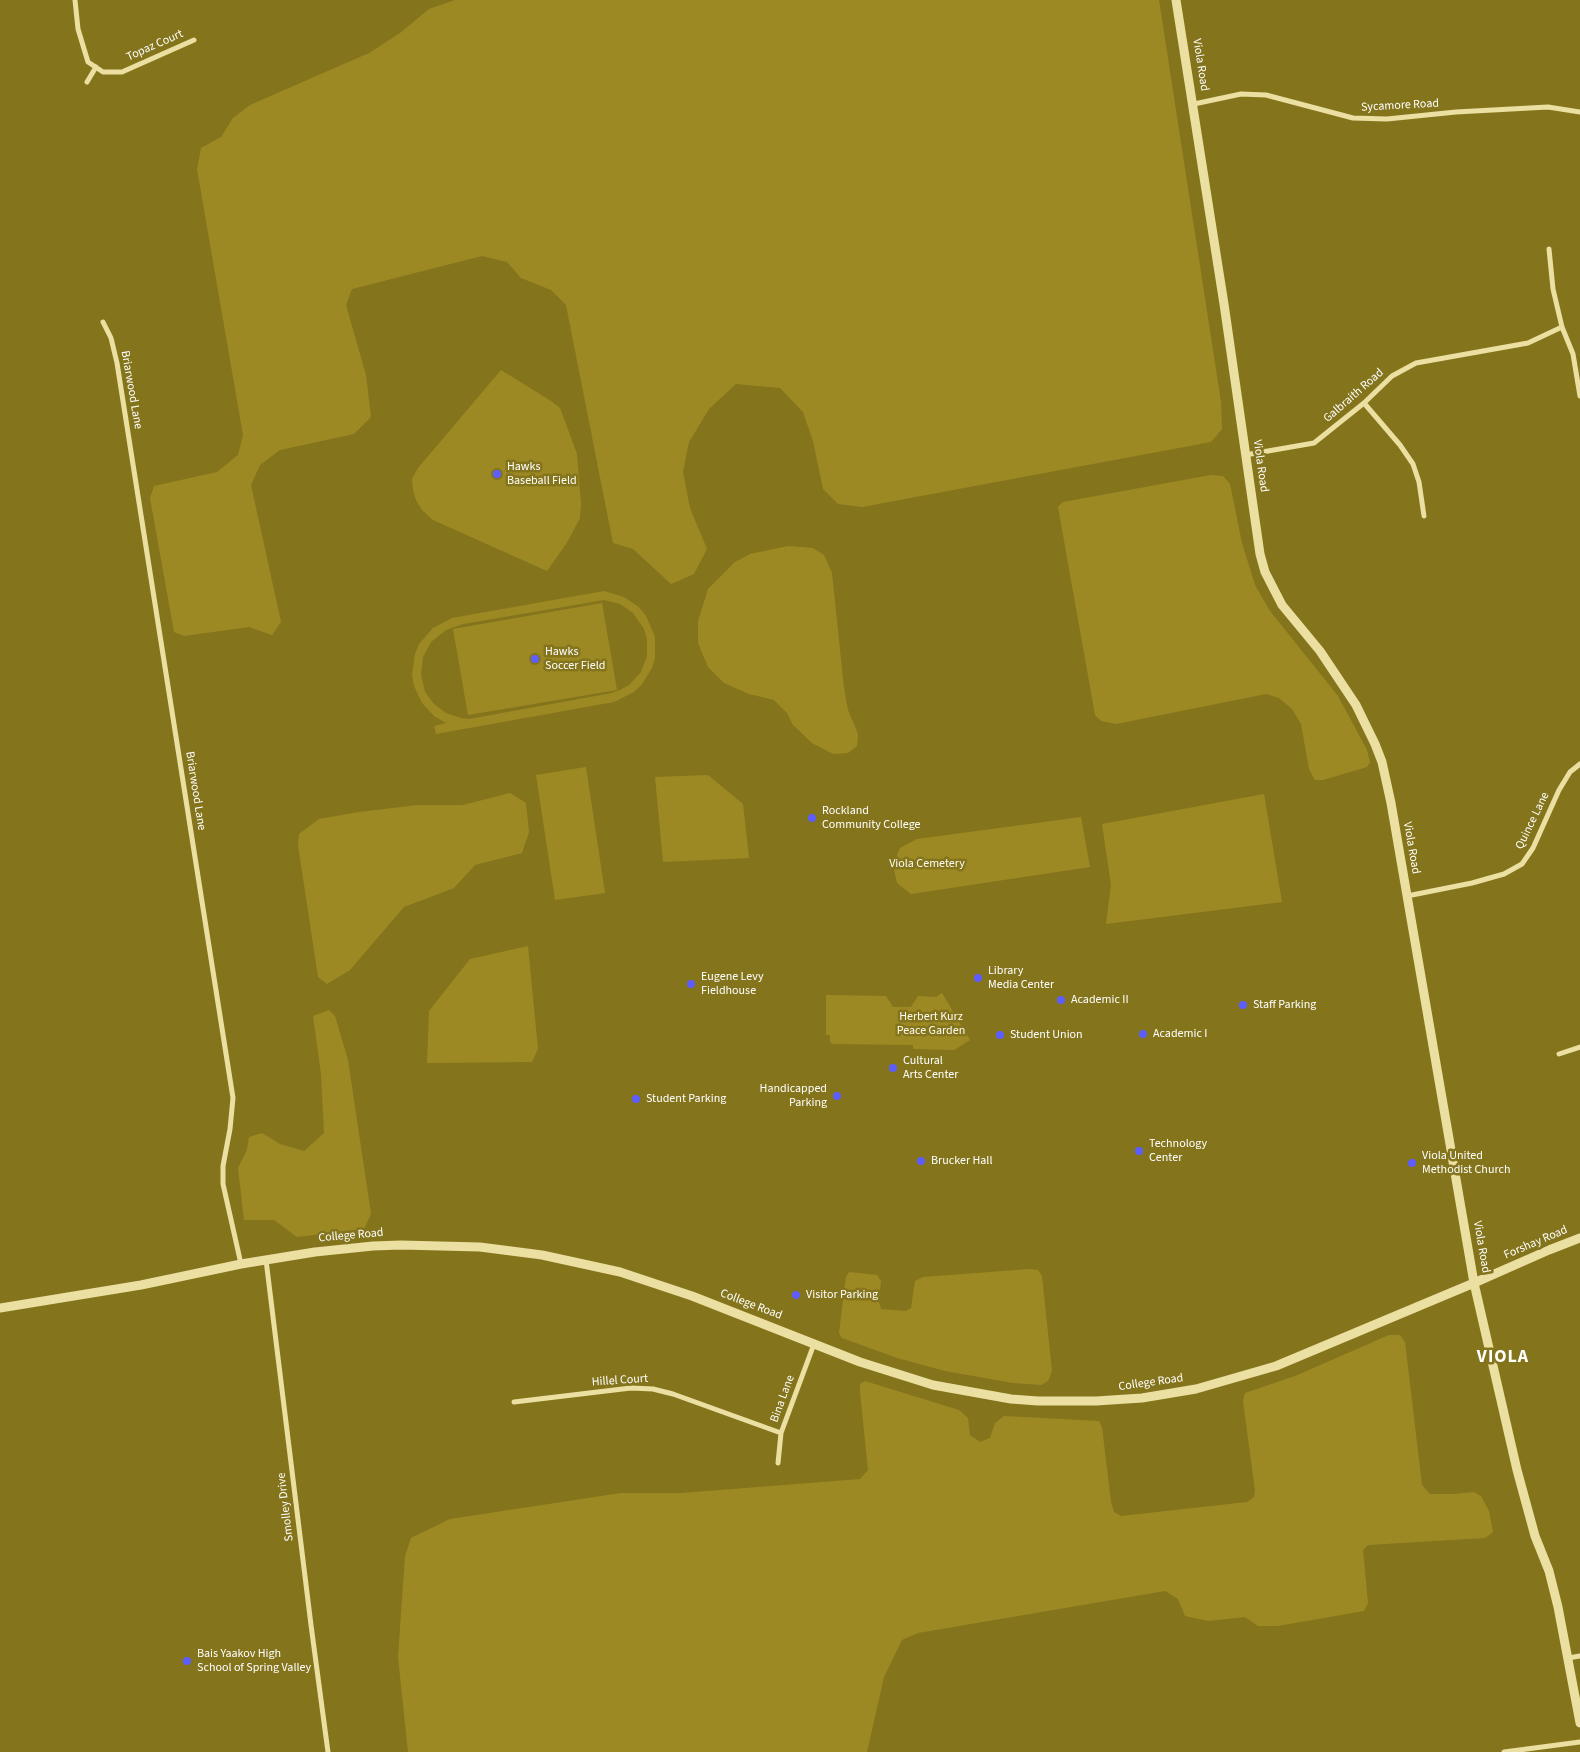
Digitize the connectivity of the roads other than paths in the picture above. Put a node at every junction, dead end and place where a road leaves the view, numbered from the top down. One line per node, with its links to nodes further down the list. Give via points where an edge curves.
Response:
1 (75, 0): 4 (street, via 82,46 88,62)
2 (1176, 0): 6 (street, Viola Road)
3 (194, 40): 4 (street, Topaz Court, via 122,72 103,72)
4 (96, 67): 5 (street)
5 (87, 82)
6 (1194, 104): 7 (street, Sycamore Road, via 1241,94 1266,95 1353,118 1387,119 1548,106); 13 (street, Viola Road)
7 (1580, 112)
8 (1548, 249): 10 (street)
9 (103, 322): 21 (street, Briarwood Lane, via 117,362 233,1098 223,1184)
10 (1562, 327): 11 (street, via 1573,354); 12 (street, Galbraith Road, via 1528,343 1416,363 1392,376)
11 (1580, 396)
12 (1364, 403): 13 (street, Galbraith Road, via 1314,443); 14 (street, via 1412,464 1419,482)
13 (1246, 455): 16 (street, Viola Road, via 1260,554 1272,588 1333,669 1375,744 1388,790)
14 (1424, 516)
15 (1580, 764): 16 (street, Quince Lane, via 1558,790 1533,848 1522,864 1504,874 1472,883)
16 (1407, 896): 22 (street, Viola Road)
17 (1580, 1047): 18 (street)
18 (1559, 1054)
19 (1580, 1238): 22 (street, Forshay Road)
20 (266, 1259): 21 (street, College Road); 24 (street, College Road, via 344,1248 401,1245 480,1247 542,1255 644,1279); 32 (street, Smolley Drive)
21 (241, 1264): 23 (street, College Road, via 141,1285)
22 (1474, 1283): 24 (street, College Road, via 1276,1366 1222,1383 1142,1398 1065,1402 985,1395 910,1379); 29 (street, Viola Road, via 1517,1470 1535,1536 1549,1571)
23 (0, 1308)
24 (814, 1344): 26 (street, Bina Lane)
25 (514, 1402): 26 (street, Hillel Court, via 653,1388)
26 (781, 1433): 27 (street, Bina Lane)
27 (778, 1463)
28 (1580, 1656): 29 (street)
29 (1568, 1658): 30 (street, Viola Road)
30 (1580, 1723)
31 (1580, 1742): 33 (street)
32 (328, 1752)
33 (1504, 1752)

